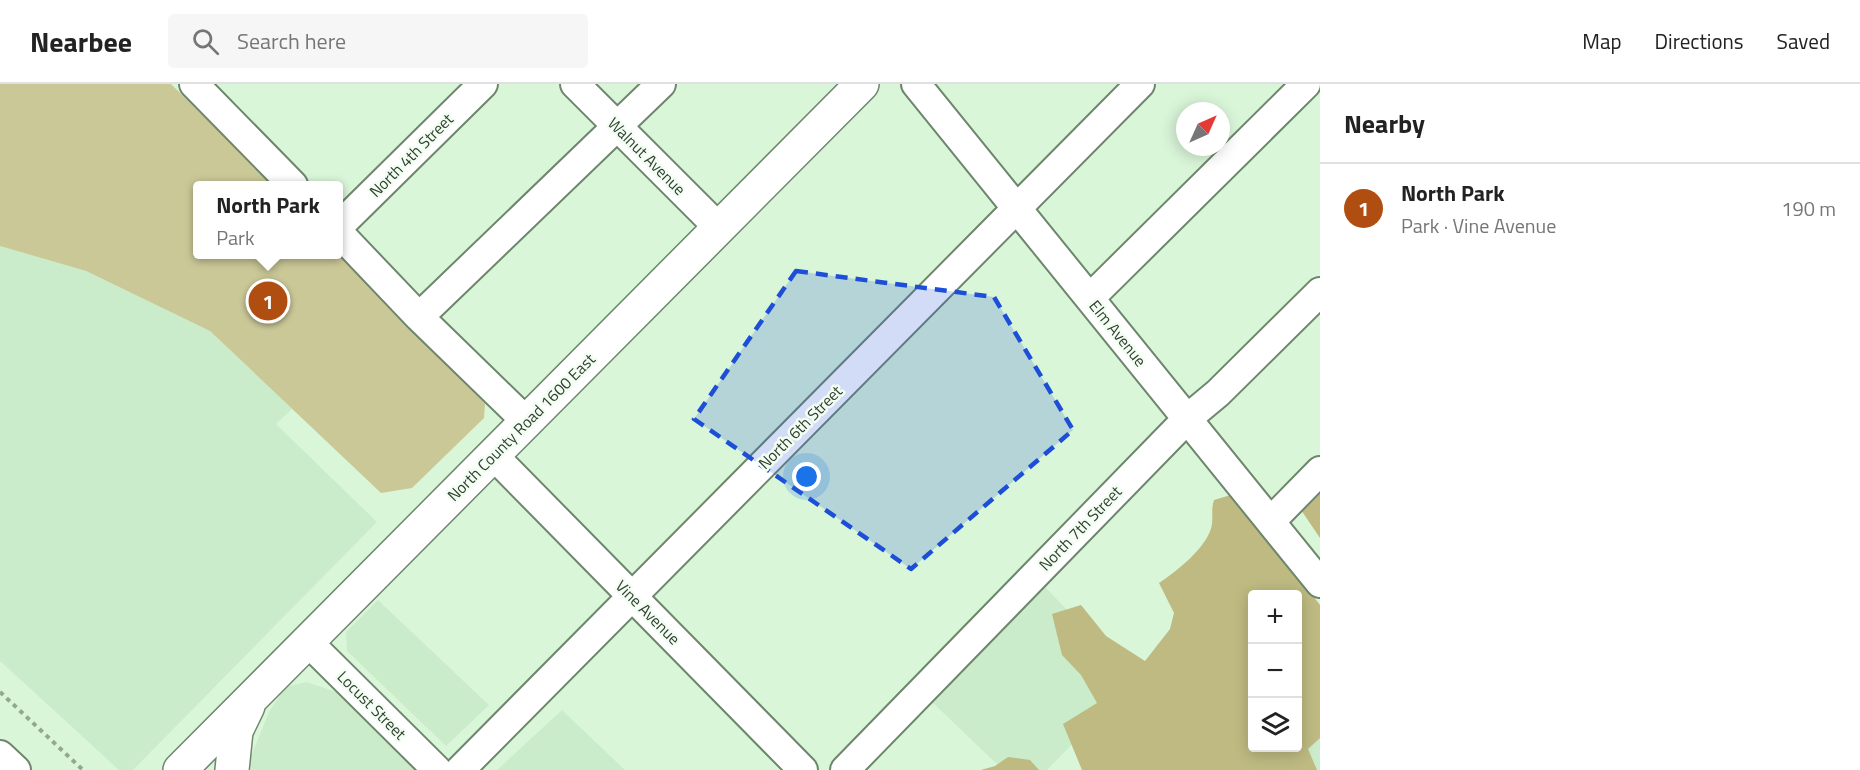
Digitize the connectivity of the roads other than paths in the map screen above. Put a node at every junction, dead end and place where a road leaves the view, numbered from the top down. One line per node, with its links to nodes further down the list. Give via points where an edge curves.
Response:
1 (194, 84): 10 (street)
2 (483, 84): 12 (street, North 4th Street)
3 (575, 84): 9 (street, Walnut Avenue)
4 (661, 84): 9 (street)
5 (862, 84): 13 (main road, North County Road 1600 East)
6 (915, 84): 11 (street, Elm Avenue)
7 (1140, 84): 11 (street, North 6th Street)
8 (1306, 84): 16 (street)
9 (616, 125): 13 (street, Walnut Avenue); 17 (street)
10 (288, 181)
11 (1017, 208): 16 (street, Elm Avenue); 24 (street, North 6th Street)
12 (343, 222)
13 (719, 228): 19 (main road, North County Road 1600 East)
14 (343, 236): 17 (street)
15 (1320, 292): 18 (street, North 7th Street)
16 (1090, 298): 18 (street, Elm Avenue)
17 (419, 317): 19 (street)
18 (1188, 418): 22 (street, Elm Avenue); 34 (street, North 7th Street)
19 (527, 422): 20 (main road, North County Road 1600 East)
20 (493, 455): 24 (street, Vine Avenue); 25 (main road, North County Road 1600 East)
21 (1320, 471): 22 (street)
22 (1271, 521): 23 (street, Elm Avenue)
23 (1320, 583)
24 (633, 597): 32 (street, North 6th Street); 33 (street, Vine Avenue)
25 (307, 641): 26 (main road, North County Road 1600 East); 31 (street, Locust Street)
26 (253, 696): 29 (main road, North County Road 1600 East); 30 (main road, via 236,731)
27 (0, 755): 28 (street)
28 (16, 770)
29 (180, 770)
30 (232, 770)
31 (437, 770)
32 (460, 770)
33 (803, 770)
34 (845, 770)

